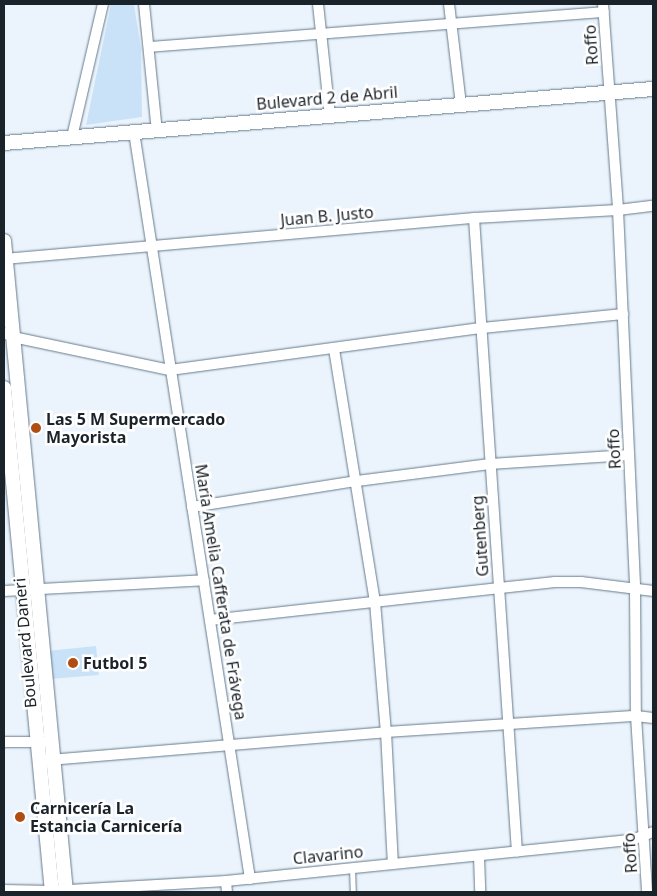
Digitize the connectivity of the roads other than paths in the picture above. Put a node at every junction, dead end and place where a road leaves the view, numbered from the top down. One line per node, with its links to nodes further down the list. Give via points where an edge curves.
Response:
1 (103, 4): 15 (street)
2 (144, 4): 8 (street)
3 (318, 4): 7 (street)
4 (449, 4): 6 (street)
5 (604, 8): 6 (street); 10 (street, Roffo)
6 (451, 23): 7 (street); 11 (street)
7 (321, 33): 8 (street); 12 (street)
8 (149, 47): 13 (street)
9 (653, 89): 10 (main road, Bulevard 2 de Abril)
10 (610, 92): 11 (main road, Bulevard 2 de Abril); 18 (street, Roffo)
11 (461, 105): 12 (main road, Bulevard 2 de Abril)
12 (330, 116): 13 (main road, Bulevard 2 de Abril)
13 (157, 130): 14 (main road, Bulevard 2 de Abril)
14 (134, 132): 15 (main road, Bulevard 2 de Abril); 21 (street, María Amelia Cafferata de Frávega)
15 (72, 138): 16 (main road, Bulevard 2 de Abril)
16 (4, 143)
17 (653, 206): 18 (street, Juan B. Justo)
18 (618, 210): 19 (street, Juan B. Justo); 23 (street, Roffo)
19 (474, 218): 21 (street, Juan B. Justo); 24 (street, Gutenberg)
20 (4, 241): 22 (main road, Boulevard Daneri)
21 (152, 245): 22 (street, Juan B. Justo); 27 (street, María Amelia Cafferata de Frávega)
22 (5, 259): 25 (main road, Boulevard Daneri)
23 (623, 314): 24 (street); 30 (street, Roffo)
24 (482, 328): 26 (street); 31 (street, Gutenberg)
25 (8, 335): 27 (street); 29 (main road, Boulevard Daneri)
26 (334, 349): 27 (street); 32 (street)
27 (170, 370): 33 (street, María Amelia Cafferata de Frávega)
28 (4, 388): 29 (main road, Boulevard Daneri)
29 (15, 427): 37 (main road, Boulevard Daneri); 38 (main road, Boulevard Daneri)
30 (629, 455): 31 (street); 36 (street, Roffo)
31 (490, 464): 32 (street); 35 (street, Gutenberg)
32 (357, 482): 33 (street); 41 (street)
33 (192, 507): 34 (street, María Amelia Cafferata de Frávega)
34 (204, 580): 37 (street); 42 (street, María Amelia Cafferata de Frávega)
35 (499, 587): 36 (street, via 581,582); 41 (street); 47 (street, Gutenberg)
36 (635, 588): 40 (street); 45 (street, Roffo)
37 (38, 589): 38 (street); 44 (main road, Boulevard Daneri)
38 (24, 590): 39 (street); 43 (main road, Boulevard Daneri)
39 (4, 591)
40 (653, 591)
41 (375, 602): 42 (street); 48 (street)
42 (210, 620): 52 (street, María Amelia Cafferata de Frávega)
43 (33, 703): 44 (main road); 50 (main road, Boulevard Daneri)
44 (48, 703): 51 (main road, Boulevard Daneri)
45 (636, 716): 46 (street); 47 (street); 54 (street, Roffo)
46 (653, 718)
47 (508, 724): 48 (street); 55 (street, Gutenberg)
48 (386, 732): 52 (street); 57 (street)
49 (4, 742): 50 (street)
50 (36, 742): 51 (street); 53 (main road, Boulevard Daneri)
51 (51, 742): 53 (main road, Boulevard Daneri)
52 (229, 745): 53 (street); 59 (street, María Amelia Cafferata de Frávega)
53 (46, 760): 62 (main road, Boulevard Daneri)
54 (648, 834): 55 (street, Clavarino, via 632,840); 66 (street, Roffo)
55 (517, 852): 56 (street, Clavarino)
56 (479, 856): 57 (street, Clavarino); 65 (street)
57 (393, 864): 58 (street, Clavarino)
58 (352, 868): 59 (street, Clavarino); 64 (lane)
59 (250, 879): 60 (street, Clavarino)
60 (226, 881): 62 (street, Clavarino); 63 (street)
61 (4, 890): 62 (street, Clavarino)
62 (59, 891)
63 (227, 892)
64 (353, 892)
65 (480, 892)
66 (647, 892)

